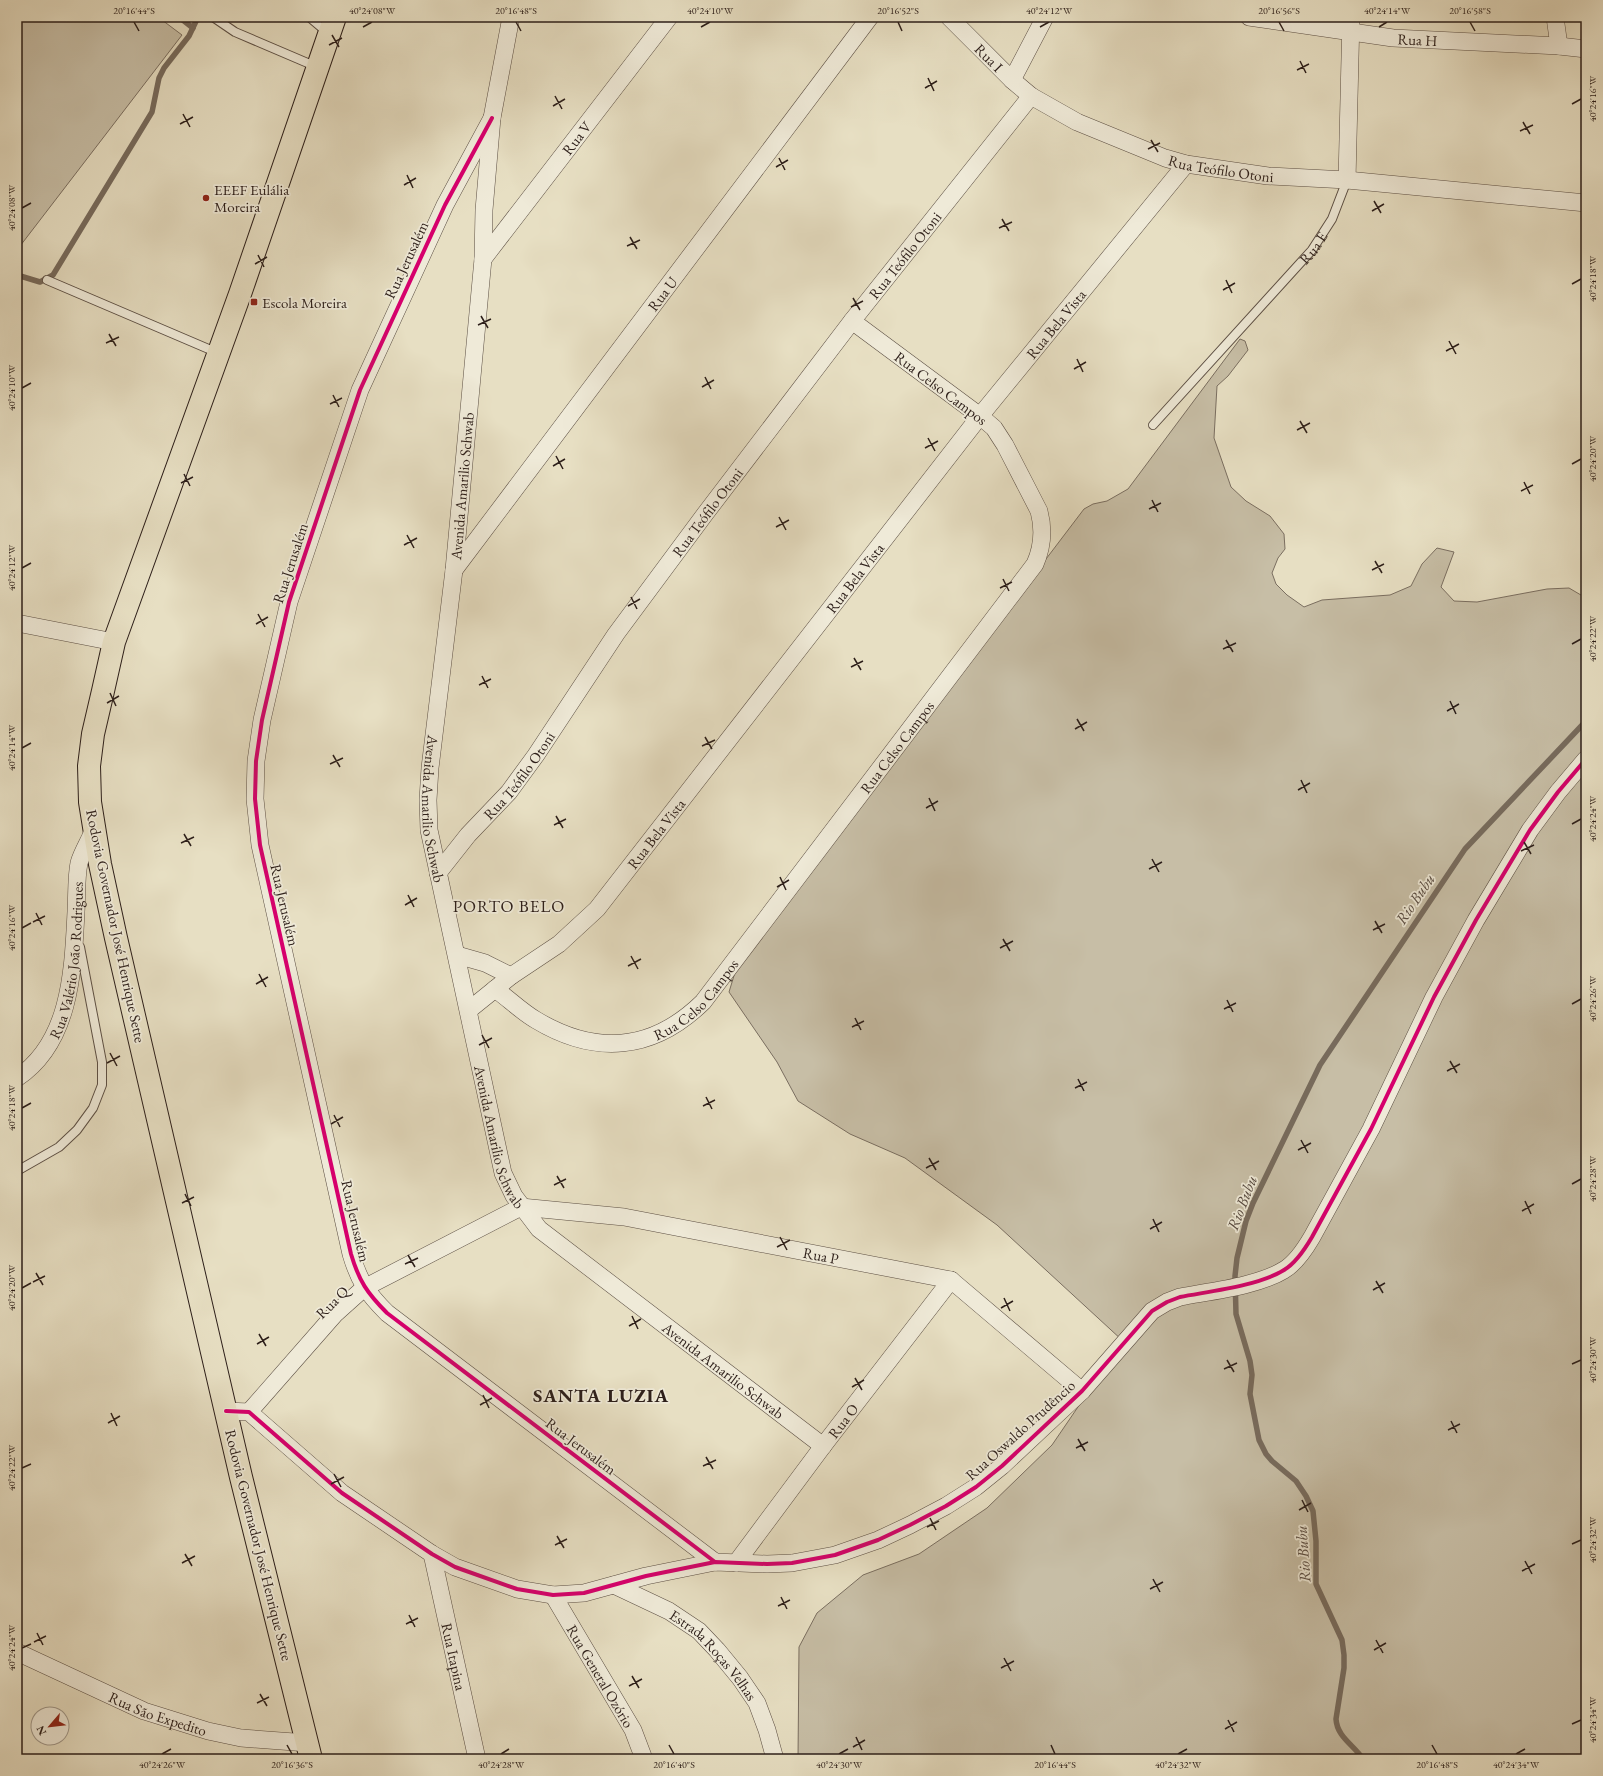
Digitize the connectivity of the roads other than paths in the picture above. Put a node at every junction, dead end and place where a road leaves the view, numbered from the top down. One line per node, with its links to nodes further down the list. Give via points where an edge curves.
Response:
1 (213, 17): 14 (lane, via 234,32)
2 (308, 17): 11 (lane)
3 (511, 17): 17 (street, Avenida Amarilio Schwab)
4 (669, 17): 21 (street, Rua V)
5 (870, 17): 27 (street, Rua U)
6 (949, 17): 15 (street, Rua I)
7 (1045, 17): 15 (street)
8 (1249, 17): 10 (street, Rua H)
9 (1555, 17): 12 (street)
10 (1350, 25): 12 (street, Rua H, via 1393,38); 19 (street, Rua E)
11 (332, 26): 14 (main road, Rodovia Governador José Henrique Sette)
12 (1559, 46): 13 (street, Rua H)
13 (1586, 49)
14 (318, 68): 24 (main road, Rodovia Governador José Henrique Sette)
15 (1012, 80): 16 (street, Rua I)
16 (1031, 96): 18 (street, Rua Teófilo Otoni, via 1077,122 1142,150); 23 (street, Rua Teófilo Otoni)
17 (492, 118): 21 (street, Avenida Amarilio Schwab, via 484,210); 42 (street, Rua Jerusalém, via 445,205 360,390 289,602 262,720 256,761 255,799 260,845 351,1254)
18 (1186, 164): 19 (street, Rua Teófilo Otoni, via 1268,176); 25 (street, Rua Bela Vista)
19 (1347, 180): 20 (street, Rua Teófilo Otoni); 26 (lane, Rua E, via 1332,218 1312,250)
20 (1586, 203)
21 (483, 259): 27 (street, Avenida Amarilio Schwab)
22 (47, 280): 24 (lane)
23 (852, 321): 25 (street, Rua Celso Campos); 32 (street, Rua Teófilo Otoni, via 616,634 513,786 468,835)
24 (219, 353): 29 (main road, Rodovia Governador José Henrique Sette)
25 (980, 416): 35 (street, Rua Bela Vista, via 597,908 559,944); 36 (street, Rua Celso Campos, via 994,428 1005,445 1039,511 1043,538 1041,552 1035,564 703,1002 672,1028 653,1036 634,1042 593,1043 573,1038 535,1020)
26 (1153, 425)
27 (454, 570): 32 (street, Avenida Amarilio Schwab, via 428,800 429,830)
28 (17, 623): 29 (street)
29 (114, 642): 31 (main road, Rodovia Governador José Henrique Sette, via 93,734 89,766)
30 (1586, 759): 43 (street, Rua Oswaldo Prudêncio, via 1530,830 1476,920 1434,997 1371,1129 1301,1254 1285,1270 1262,1280 1180,1298 1152,1311)
31 (94, 829): 33 (street, Rua Valério João Rodrigues, via 80,863); 44 (main road, Rodovia Governador José Henrique Sette, via 116,938)
32 (438, 873): 34 (street, Avenida Amarilio Schwab)
33 (76, 924): 38 (street, Rua Valério João Rodrigues, via 73,966 60,1022 42,1056); 39 (lane, via 102,1062 102,1085 93,1108 77,1130 59,1147)
34 (457, 955): 35 (street, via 485,963); 37 (street, Avenida Amarilio Schwab)
35 (511, 976): 36 (street, Rua Bela Vista)
36 (495, 989): 37 (street, Rua Bela Vista)
37 (469, 1010): 40 (street, Avenida Amarilio Schwab, via 503,1173)
38 (17, 1078)
39 (17, 1171)
40 (521, 1207): 41 (street, Rua P, via 624,1217); 42 (street, Rua Q); 46 (street, Avenida Amarilio Schwab, via 544,1234)
41 (951, 1280): 43 (street, Rua P); 46 (street, Rua O)
42 (364, 1288): 45 (street, Rua Q, via 335,1314); 48 (street, Rua Jerusalém, via 387,1313)
43 (1082, 1391): 49 (street, Rua Oswaldo Prudêncio, via 976,1487 910,1525 836,1555 792,1563)
44 (226, 1412): 45 (street); 53 (main road, Rodovia Governador José Henrique Sette)
45 (249, 1412): 47 (street, Rua Oswaldo Prudêncio, via 342,1493)
46 (823, 1446): 49 (street, Rua O)
47 (432, 1554): 51 (street, Rua Oswaldo Prudêncio, via 455,1567 502,1584); 54 (street, Rua Itapina)
48 (715, 1562): 49 (street, Rua Oswaldo Prudêncio); 50 (street, Rua Oswaldo Prudêncio)
49 (736, 1563)
50 (614, 1585): 51 (street, Rua Oswaldo Prudêncio, via 584,1593); 56 (street, Estrada Roças Velhas, via 669,1611 699,1631 717,1650 756,1702)
51 (553, 1596): 55 (street, Rua General Ozório, via 633,1730)
52 (17, 1652): 53 (street, Rua São Expedito, via 144,1710 208,1731)
53 (310, 1751)
54 (477, 1759)
55 (644, 1759)
56 (775, 1759)

